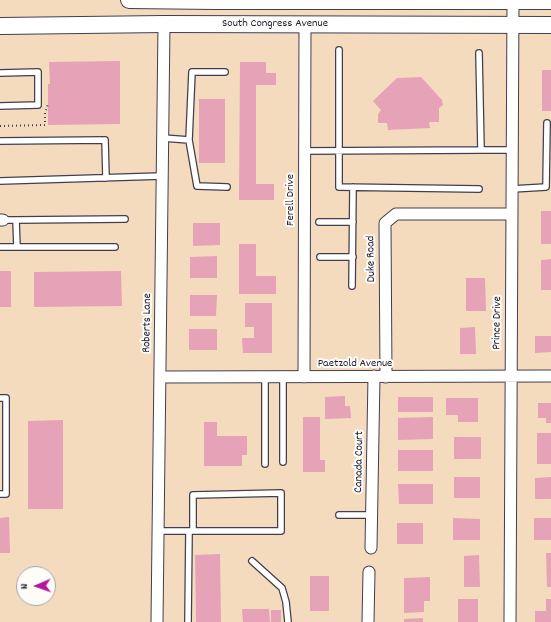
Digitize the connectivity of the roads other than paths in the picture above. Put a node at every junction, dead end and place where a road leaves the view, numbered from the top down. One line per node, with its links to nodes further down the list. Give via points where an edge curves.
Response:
1 (129, 0): 2 (main road, South Congress Avenue)
2 (164, 0): 5 (main road, South Congress Avenue); 9 (main road, via 160,8 151,14)
3 (513, 0): 4 (main road, South Congress Avenue); 5 (main road, South Congress Avenue); 8 (street, Prince Drive)
4 (551, 0)
5 (215, 1): 6 (main road, via 178,12 169,17)
6 (164, 24): 7 (main road, South Congress Avenue); 9 (main road, South Congress Avenue); 18 (street, Roberts Lane)
7 (305, 24): 8 (main road, South Congress Avenue); 23 (street, Ferell Drive)
8 (512, 24): 10 (main road, South Congress Avenue); 22 (street, Prince Drive)
9 (119, 25): 11 (main road, South Congress Avenue)
10 (551, 25)
11 (0, 26)
12 (339, 50): 24 (lane)
13 (479, 53): 21 (lane)
14 (225, 72): 19 (lane, via 192,72)
15 (0, 73): 16 (lane, via 38,72 38,105)
16 (0, 106)
17 (547, 123): 31 (lane, via 546,187)
18 (162, 138): 19 (lane); 25 (street, Roberts Lane)
19 (189, 140): 28 (lane, via 197,186)
20 (0, 141): 26 (lane, via 105,140)
21 (481, 150): 22 (lane); 24 (lane)
22 (512, 150): 31 (street, Prince Drive)
23 (304, 151): 24 (lane); 50 (street, Ferell Drive)
24 (338, 151): 29 (lane, via 339,187)
25 (162, 176): 26 (lane); 47 (street, Roberts Lane)
26 (106, 178): 27 (lane)
27 (0, 181)
28 (227, 187)
29 (353, 188): 30 (lane); 37 (lane)
30 (479, 189)
31 (512, 189): 32 (street, Prince Drive)
32 (512, 214): 45 (street, Prince Drive); 51 (street, Duke Road, via 396,214 384,223)
33 (125, 219): 35 (lane)
34 (2, 220): 35 (lane)
35 (16, 220): 39 (lane)
36 (320, 222): 37 (lane)
37 (353, 222): 42 (lane)
38 (0, 247): 39 (lane)
39 (17, 247): 40 (lane)
40 (115, 247)
41 (320, 257): 42 (lane)
42 (353, 257): 43 (lane)
43 (352, 286)
44 (374, 376): 50 (street, Paetzold Avenue); 51 (street, Paetzold Avenue); 58 (street, Canada Court)
45 (511, 376): 46 (street, Paetzold Avenue); 51 (street, Paetzold Avenue); 68 (street, Prince Drive)
46 (551, 376)
47 (160, 377): 48 (street, Paetzold Avenue); 59 (street, Roberts Lane)
48 (265, 377): 49 (street, Paetzold Avenue); 55 (lane)
49 (283, 377): 50 (street, Paetzold Avenue); 54 (lane)
50 (304, 377)
51 (386, 377)
52 (0, 398): 53 (lane, via 6,398)
53 (3, 458): 56 (lane, via 6,494)
54 (283, 462)
55 (265, 464)
56 (0, 494)
57 (339, 515): 58 (lane)
58 (371, 515): 61 (street, Canada Court)
59 (158, 531): 60 (lane); 64 (street, Roberts Lane)
60 (191, 531): 60 (lane, via 281,531 281,493 193,495); 65 (lane)
61 (370, 548)
62 (252, 561): 66 (lane, via 282,588)
63 (369, 572): 67 (street)
64 (157, 622)
65 (188, 622)
66 (288, 622)
67 (368, 622)
68 (510, 622)

